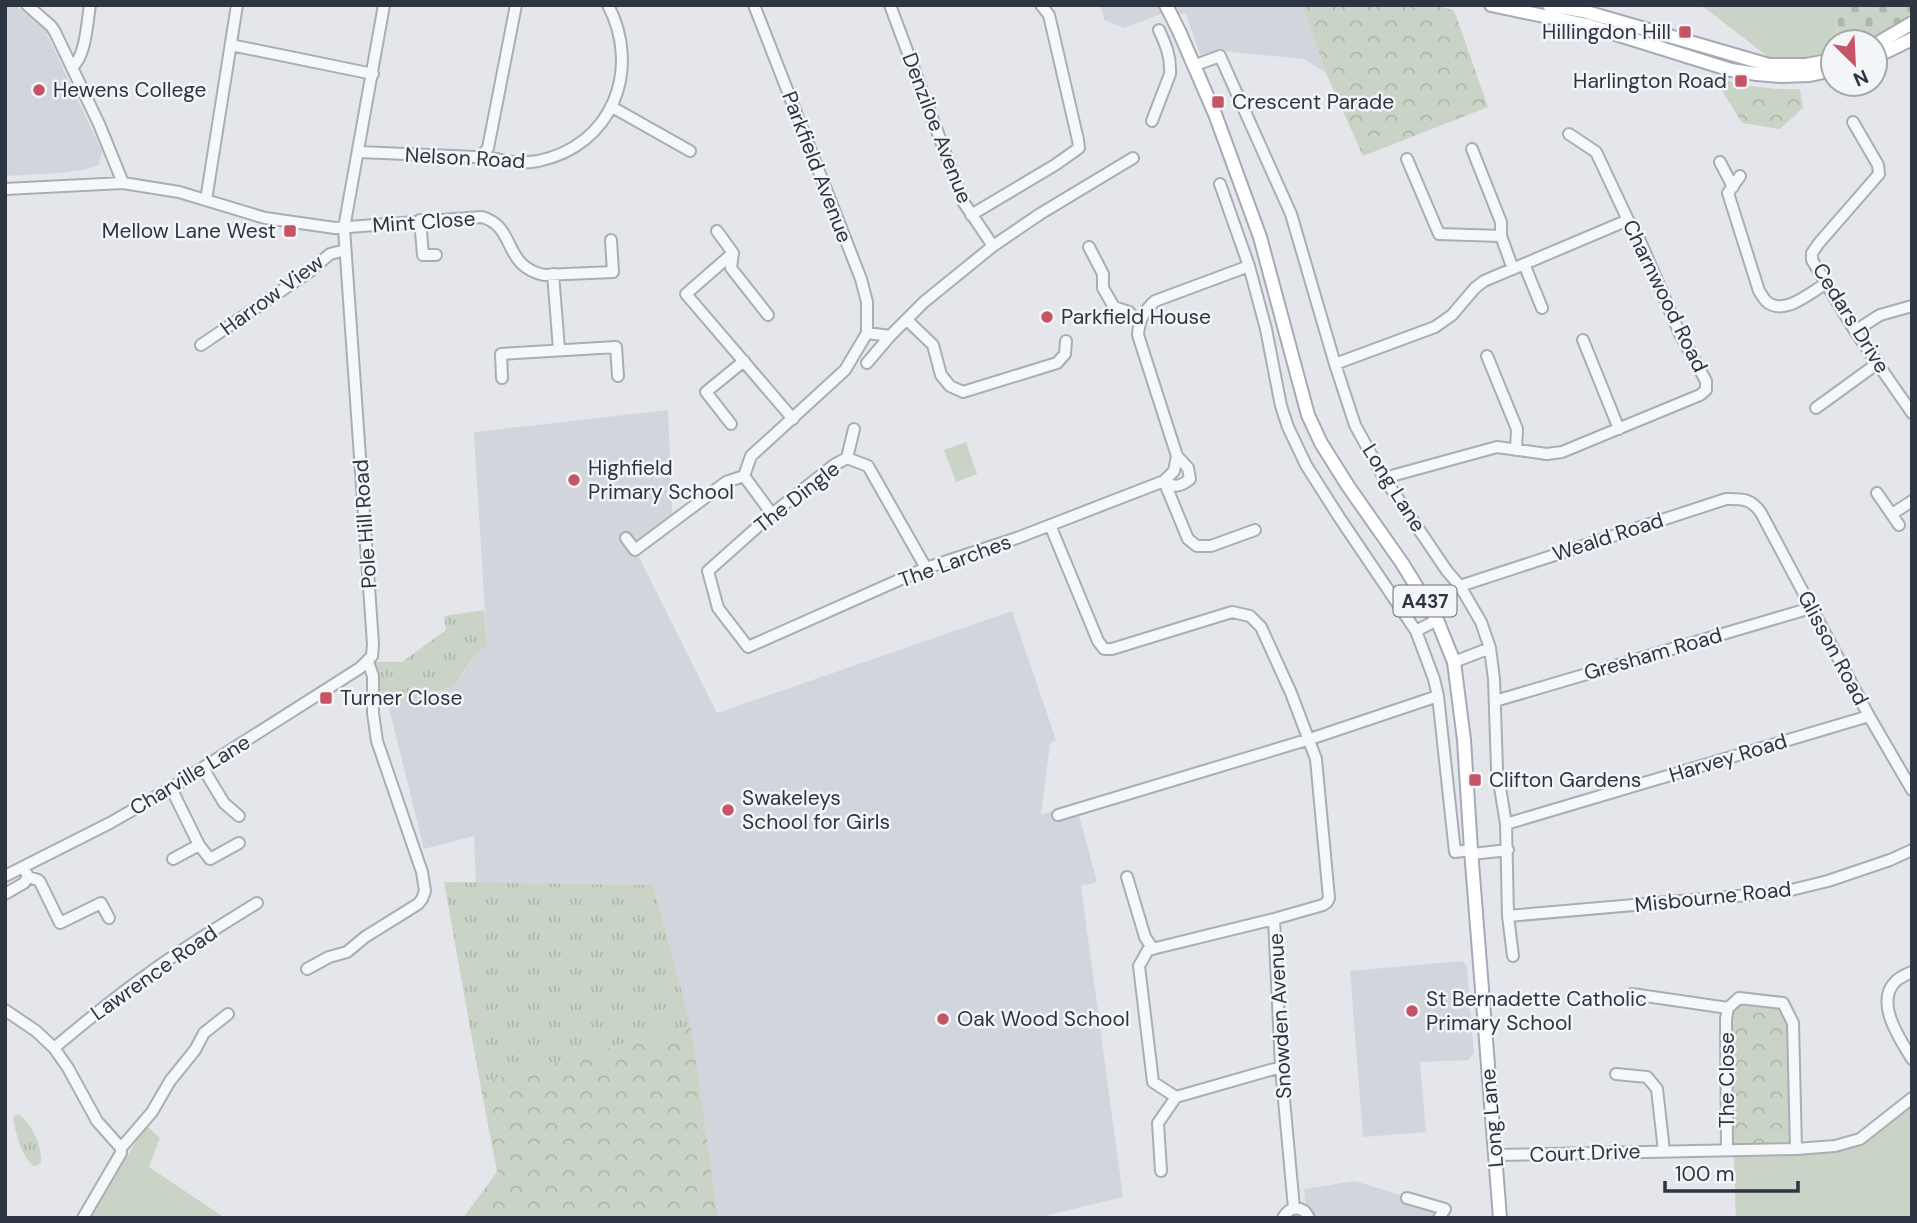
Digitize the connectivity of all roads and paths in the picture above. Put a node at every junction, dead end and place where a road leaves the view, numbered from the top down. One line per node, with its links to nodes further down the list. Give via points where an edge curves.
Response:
1 (27, 5): 28 (street, via 51,26)
2 (90, 5): 28 (street, via 81,54)
3 (237, 5): 23 (street)
4 (384, 5): 30 (street, Pole Hill Road)
5 (516, 5): 38 (street, via 488,148)
6 (608, 5): 31 (street, Nelson Road, via 623,57)
7 (754, 5): 70 (street, Parkfield Avenue, via 861,279)
8 (890, 5): 48 (street, Denziloe Avenue)
9 (1041, 5): 48 (street, via 1049,15 1079,148)
10 (1166, 5): 20 (main road, Long Lane / A437)
11 (1175, 5): 20 (main road, Long Lane / A437)
12 (1491, 5): 18 (main road)
13 (1549, 5): 15 (main road)
14 (1601, 5): 16 (main road)
15 (1584, 8): 16 (main road); 18 (main road)
16 (1609, 19): 26 (main road, via 1769,65)
17 (1912, 23): 21 (main road)
18 (1587, 25): 29 (main road, via 1731,70 1781,76)
19 (1159, 30): 24 (street)
20 (1180, 31): 24 (street); 27 (main road, Long Lane / A437)
21 (1889, 37)
22 (1912, 39): 25 (main road)
23 (231, 46): 30 (street); 47 (street)
24 (1167, 47): 32 (street, via 1170,74)
25 (1889, 50)
26 (1819, 63)
27 (1194, 66): 80 (street, Long Lane, via 1220,56 1291,214); 107 (main road, Long Lane / A437, via 1261,237 1308,415 1321,443)
28 (72, 67): 43 (street)
29 (1819, 73)
30 (373, 74): 37 (street, Pole Hill Road)
31 (612, 107): 36 (street); 38 (street, Nelson Road, via 589,135 556,156 524,163)
32 (1152, 121)
33 (1853, 122): 63 (street, Cedars Drive, via 1879,174 1812,253)
34 (1569, 134): 50 (street, Charnwood Road, via 1596,152)
35 (1472, 149): 53 (street, via 1501,222)
36 (690, 151)
37 (359, 152): 38 (street, Nelson Road); 51 (street, Pole Hill Road)
38 (482, 155)
39 (1126, 158): 55 (street)
40 (1407, 159): 53 (street, via 1439,234)
41 (1720, 162): 45 (street)
42 (1740, 176): 45 (street)
43 (123, 183): 46 (street); 47 (street)
44 (1220, 184): 60 (street)
45 (1733, 187): 63 (street, via 1728,193 1737,226 1759,291 1768,303 1791,304)
46 (5, 189)
47 (206, 200): 51 (street, via 265,219)
48 (971, 215): 55 (street, Denziloe Avenue)
49 (420, 220): 51 (street, Mint Close); 59 (street, via 423,256); 62 (street, Mint Close, via 487,219 502,231 522,266 535,273)
50 (1628, 220): 61 (street); 88 (street, Charnwood Road, via 1706,390)
51 (344, 228): 57 (street, Pole Hill Road)
52 (717, 231): 58 (street)
53 (1501, 236): 61 (street)
54 (611, 240): 62 (street, Mint Close, via 613,272)
55 (993, 246): 67 (street)
56 (1089, 247): 68 (street, via 1103,274 1102,288 1114,307)
57 (345, 250): 74 (street, Harrow View, via 330,254); 111 (street, Pole Hill Road, via 373,644)
58 (733, 253): 66 (street, via 731,268); 77 (street, via 685,294)
59 (436, 255)
60 (1249, 266): 68 (street, via 1155,301); 108 (street, via 1288,427 1306,465)
61 (1518, 266): 65 (street); 80 (street, via 1484,281 1435,327)
62 (553, 274): 75 (street)
63 (1825, 284): 69 (street, Cedars Drive)
64 (1912, 306): 69 (street, via 1880,315)
65 (1542, 308)
66 (768, 315)
67 (908, 320): 71 (street); 73 (street, via 933,345 941,376 963,392 1057,363 1065,354)
68 (1139, 323): 90 (street, The Larches, via 1138,335)
69 (1855, 331): 79 (street, Cedars Drive)
70 (867, 333): 71 (street); 85 (street, via 845,370)
71 (890, 336): 78 (street)
72 (1583, 340): 88 (street)
73 (1066, 341)
74 (201, 345)
75 (559, 349): 81 (street, via 616,347); 82 (street, via 501,354)
76 (1487, 356): 89 (street, via 1517,429)
77 (744, 361): 85 (street); 86 (street, via 706,391)
78 (867, 363)
79 (1878, 363): 83 (street); 84 (street, Cedars Drive)
80 (1335, 364): 93 (street, Long Lane, via 1356,425)
81 (618, 376)
82 (502, 379)
83 (1816, 408)
84 (1912, 413)
85 (793, 419): 92 (street, via 751,456)
86 (732, 424)
87 (854, 429): 91 (street)
88 (1619, 429): 89 (street, Charnwood Road, via 1562,452)
89 (1516, 450): 93 (street, Charnwood Road, via 1482,450)
90 (1177, 456): 94 (street, via 1174,471); 94 (street, The Larches, via 1188,468 1190,479 1172,486)
91 (847, 458): 98 (street, The Dingle); 104 (street, The Dingle, via 868,466)
92 (744, 477): 98 (street); 103 (street, via 726,482 635,550)
93 (1384, 478): 105 (street, Long Lane)
94 (1164, 481): 101 (street, The Larches); 102 (street, via 1188,539 1197,546 1211,546)
95 (1877, 493): 99 (street)
96 (1912, 501): 99 (street)
97 (1756, 505): 105 (street, Weald Road, via 1746,499 1726,499); 106 (street, Glisson Road)
98 (772, 514): 109 (street, The Dingle, via 708,571 718,608)
99 (1892, 514): 100 (street)
100 (1899, 525)
101 (1050, 526): 104 (street, The Larches); 116 (street, via 1104,649 1232,612 1250,616 1261,627)
102 (1255, 530)
103 (626, 537)
104 (926, 568): 109 (street, The Larches)
105 (1460, 586): 110 (street, Long Lane)
106 (1811, 608): 114 (street, Gresham Road); 115 (street, Glisson Road)
107 (1437, 620): 108 (street); 112 (main road, Long Lane / A437)
108 (1416, 631): 113 (street)
109 (748, 647)
110 (1490, 648): 112 (street); 114 (street, Long Lane)
111 (368, 662): 117 (street, Charville Lane); 141 (street, Pole Hill Road, via 377,741 422,872 424,894 411,909 347,951)
112 (1454, 662): 127 (main road, Long Lane / A437)
113 (1437, 696): 116 (street); 127 (street, via 1455,852)
114 (1495, 701): 122 (street, Long Lane, via 1497,769)
115 (1869, 716): 119 (street, Glisson Road); 122 (street, Harvey Road)
116 (1310, 738): 120 (street); 134 (street, via 1329,898)
117 (203, 768): 118 (street, Charville Lane); 121 (street, via 224,803)
118 (171, 788): 124 (street); 129 (street, Charville Lane)
119 (1912, 790)
120 (1058, 815)
121 (239, 816)
122 (1506, 824): 125 (street, Long Lane)
123 (239, 843): 124 (street, via 210,859)
124 (199, 845): 128 (street)
125 (1507, 850): 127 (street); 136 (street, Long Lane)
126 (1912, 850): 136 (street, Misbourne Road, via 1783,892)
127 (1471, 852): 157 (main road, Long Lane / A437)
128 (173, 859)
129 (26, 872): 130 (street, Charville Lane); 132 (street, via 24,883); 137 (street, via 40,882 60,923 101,903)
130 (5, 876)
131 (1126, 877): 139 (street)
132 (5, 894)
133 (257, 902): 147 (street, Lawrence Road, via 149,973)
134 (1323, 905): 135 (street); 138 (street, Snowden Avenue)
135 (1330, 915)
136 (1508, 916): 140 (street, Long Lane)
137 (109, 918)
138 (1274, 919): 139 (street); 149 (street, Snowden Avenue)
139 (1153, 948): 151 (street, via 1139,966 1153,1082)
140 (1513, 956)
141 (307, 969)
142 (1912, 972): 148 (street, via 1895,981 1887,1012)
143 (1632, 994): 144 (street)
144 (1728, 1008): 154 (street, The Close, via 1739,998 1783,1003 1793,1023); 155 (street, The Close)
145 (5, 1010): 147 (street)
146 (228, 1014): 153 (street, via 204,1033 152,1112)
147 (54, 1048): 153 (street, via 97,1121)
148 (1912, 1059)
149 (1281, 1067): 151 (street); 160 (street, Snowden Avenue)
150 (1616, 1074): 156 (street, via 1647,1077 1657,1088)
151 (1176, 1097): 158 (street, via 1158,1123)
152 (1912, 1098): 154 (street, Court Drive, via 1860,1139)
153 (121, 1148): 161 (street)
154 (1796, 1149): 155 (street, Court Drive)
155 (1727, 1150): 156 (street, Court Drive)
156 (1664, 1151): 157 (street, Court Drive)
157 (1495, 1155): 165 (main road, Long Lane / A437)
158 (1161, 1171)
159 (1407, 1198): 164 (street, via 1445,1209)
160 (1294, 1208): 162 (street); 163 (street)
161 (83, 1218)
162 (1283, 1218)
163 (1309, 1218)
164 (1439, 1218)
165 (1500, 1218)

